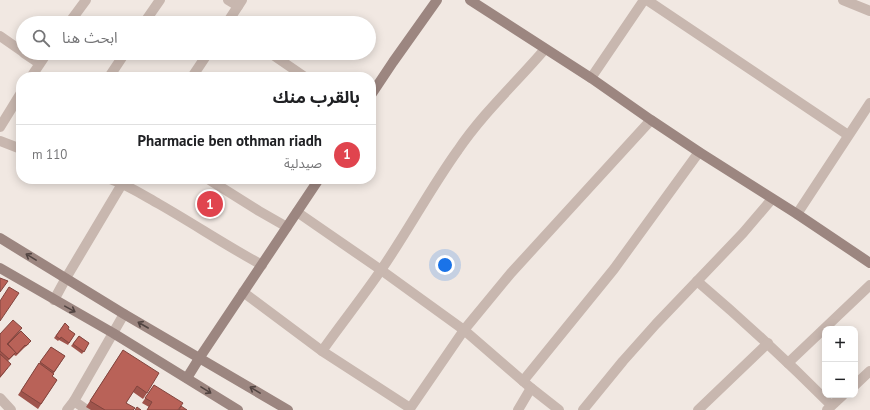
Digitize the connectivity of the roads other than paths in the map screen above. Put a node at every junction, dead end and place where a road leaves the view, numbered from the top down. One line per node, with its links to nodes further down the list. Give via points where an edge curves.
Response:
1 (86, 0): 11 (street)
2 (160, 0): 12 (street)
3 (228, 0): 9 (street)
4 (437, 0): 28 (street)
5 (470, 0): 16 (street)
6 (644, 0): 27 (street)
7 (647, 0): 33 (street)
8 (843, 0): 10 (street)
9 (240, 3): 13 (street)
10 (870, 11)
11 (74, 16)
12 (149, 16)
13 (232, 16)
14 (0, 36): 15 (street)
15 (16, 47)
16 (545, 49): 27 (street); 49 (street, via 507,90 458,150)
17 (35, 60): 22 (street)
18 (41, 60): 22 (street)
19 (120, 60): 24 (street)
20 (203, 60): 25 (street)
21 (280, 60): 26 (street)
22 (39, 63): 23 (street)
23 (34, 72)
24 (112, 72)
25 (195, 72)
26 (298, 72)
27 (591, 78): 31 (street)
28 (376, 88)
29 (16, 101): 32 (street)
30 (870, 103): 33 (street)
31 (651, 120): 36 (street); 56 (street, via 511,273)
32 (0, 127)
33 (848, 135): 43 (street)
34 (0, 141): 35 (street)
35 (16, 147)
36 (699, 152): 41 (street); 64 (street, via 614,269)
37 (122, 184): 50 (street)
38 (129, 184): 47 (street)
39 (216, 184): 44 (street)
40 (316, 184): 42 (street)
41 (772, 198): 43 (street); 51 (street)
42 (297, 212): 44 (street); 49 (street)
43 (797, 214): 46 (street)
44 (287, 226): 47 (street)
45 (0, 238): 50 (street, one-way to 45)
46 (870, 263)
47 (262, 265): 53 (street)
48 (0, 268): 54 (street)
49 (381, 270): 56 (street); 59 (street)
50 (66, 278): 54 (street); 55 (street)
51 (697, 281): 58 (street); 79 (street, via 623,361)
52 (870, 285): 61 (street)
53 (243, 292): 59 (street); 60 (street)
54 (54, 300): 57 (street, one-way to 57)
55 (124, 314): 57 (street); 60 (street, one-way to 55)
56 (464, 330): 64 (street); 71 (street)
57 (113, 333): 63 (street); 69 (street)
58 (768, 343): 61 (street); 80 (street)
59 (322, 351): 71 (street)
60 (200, 357): 63 (street); 76 (street, one-way to 60)
61 (788, 363): 70 (street)
62 (870, 371): 65 (street)
63 (187, 378): 75 (street, one-way to 75)
64 (523, 381): 66 (street)
65 (858, 382)
66 (531, 388): 77 (street); 78 (street)
67 (0, 398): 72 (street)
68 (840, 398): 70 (street)
69 (74, 401): 73 (street); 74 (street)
70 (829, 408)
71 (409, 409)
72 (11, 410)
73 (67, 410)
74 (87, 410)
75 (238, 410)
76 (288, 410)
77 (518, 410)
78 (559, 410)
79 (583, 410)
80 (698, 410)

